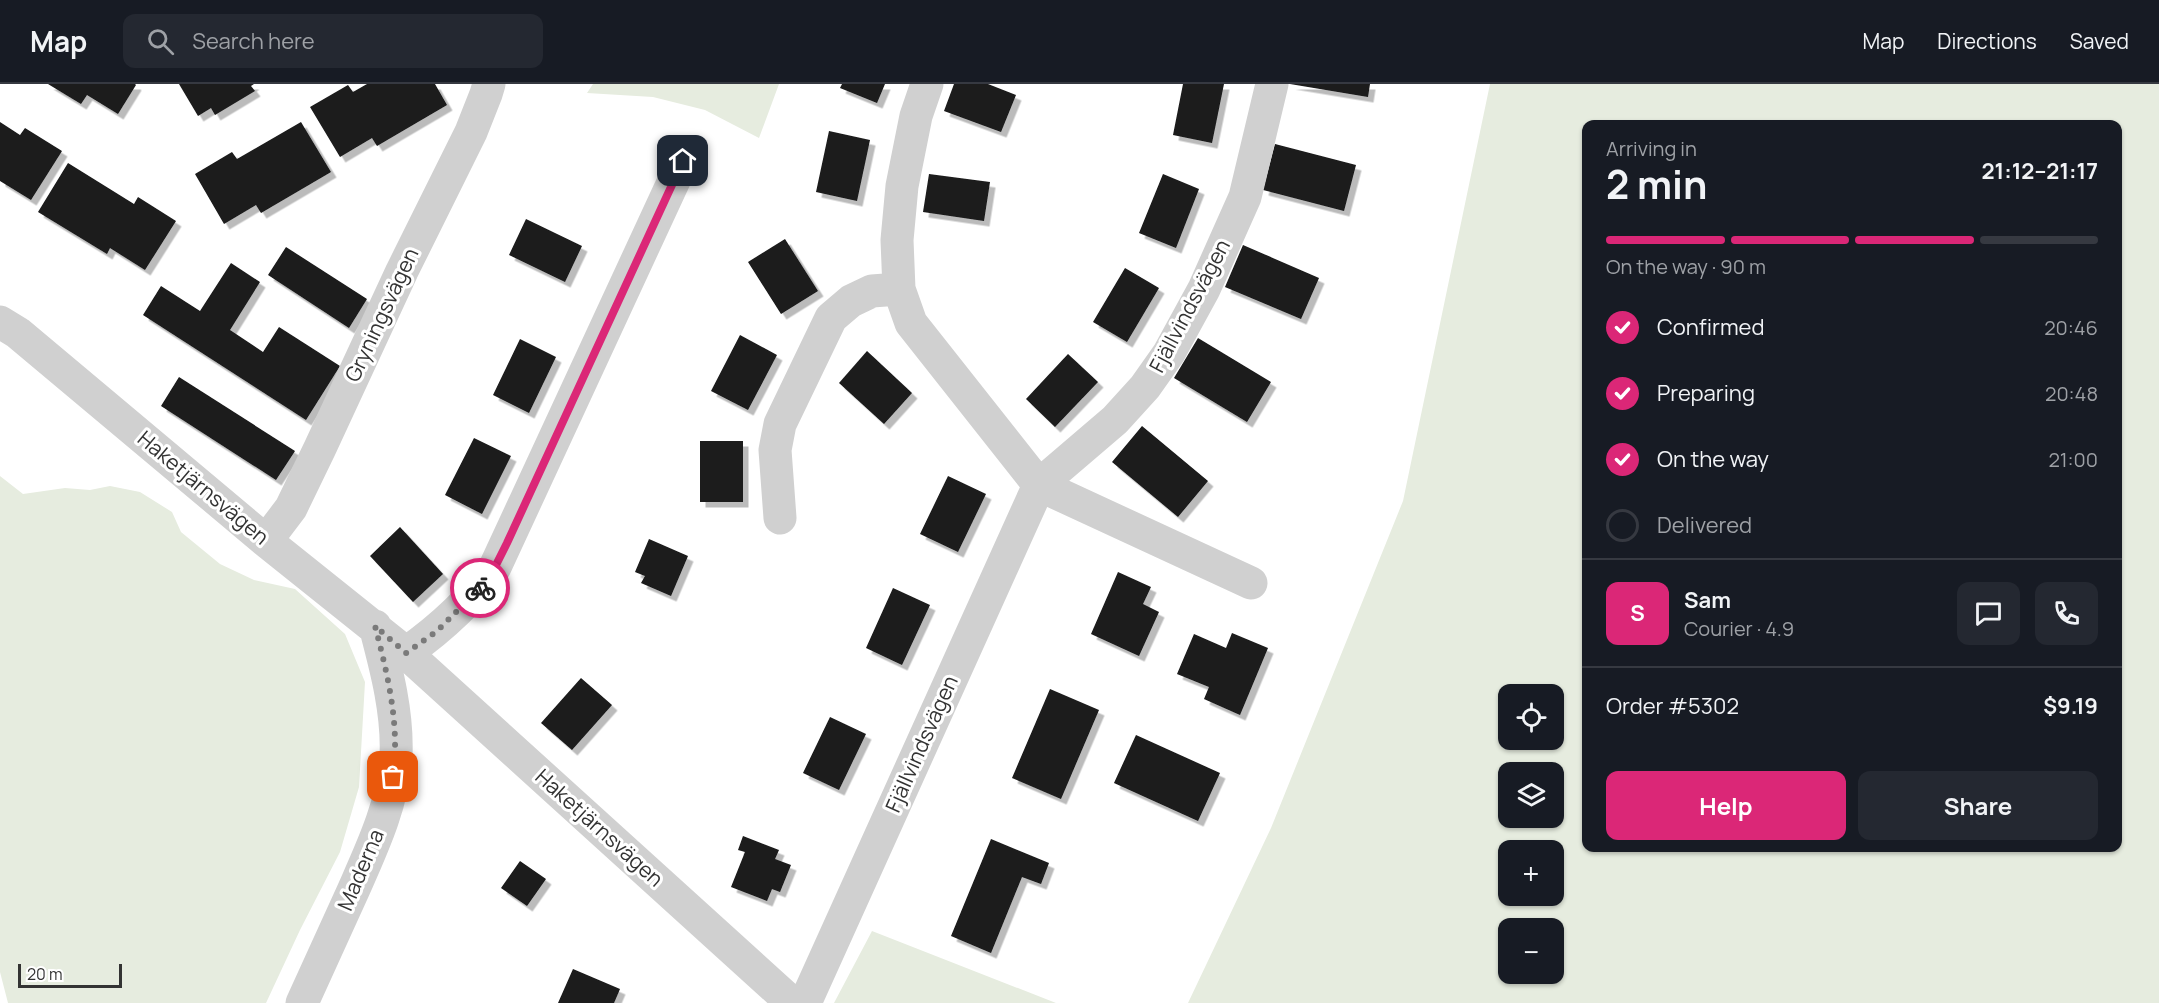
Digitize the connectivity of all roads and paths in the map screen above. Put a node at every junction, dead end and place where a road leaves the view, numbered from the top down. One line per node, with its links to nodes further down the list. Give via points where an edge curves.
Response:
1 (489, 84): 9 (street, Gryningsvägen, via 471,132 291,508)
2 (927, 84): 5 (street, via 916,116 902,186 897,240)
3 (1272, 84): 7 (street, Fjällvindsvägen, via 1245,196 1204,289 1169,353 1146,387 1115,420)
4 (683, 161): 12 (street, via 495,567 437,631)
5 (899, 289): 7 (street, via 911,323); 8 (street, via 872,291 850,301 831,318 780,424 775,450)
6 (0, 322): 9 (street, Haketjärnsvägen)
7 (1039, 485): 10 (street); 15 (street, Fjällvindsvägen)
8 (780, 518)
9 (266, 541): 11 (street, Haketjärnsvägen)
10 (1251, 583)
11 (375, 626): 12 (street, Haketjärnsvägen); 13 (street, Maderna, via 395,721 396,757 390,796 375,842)
12 (406, 653): 14 (street, Haketjärnsvägen)
13 (302, 1003)
14 (792, 1003)
15 (805, 1003)

